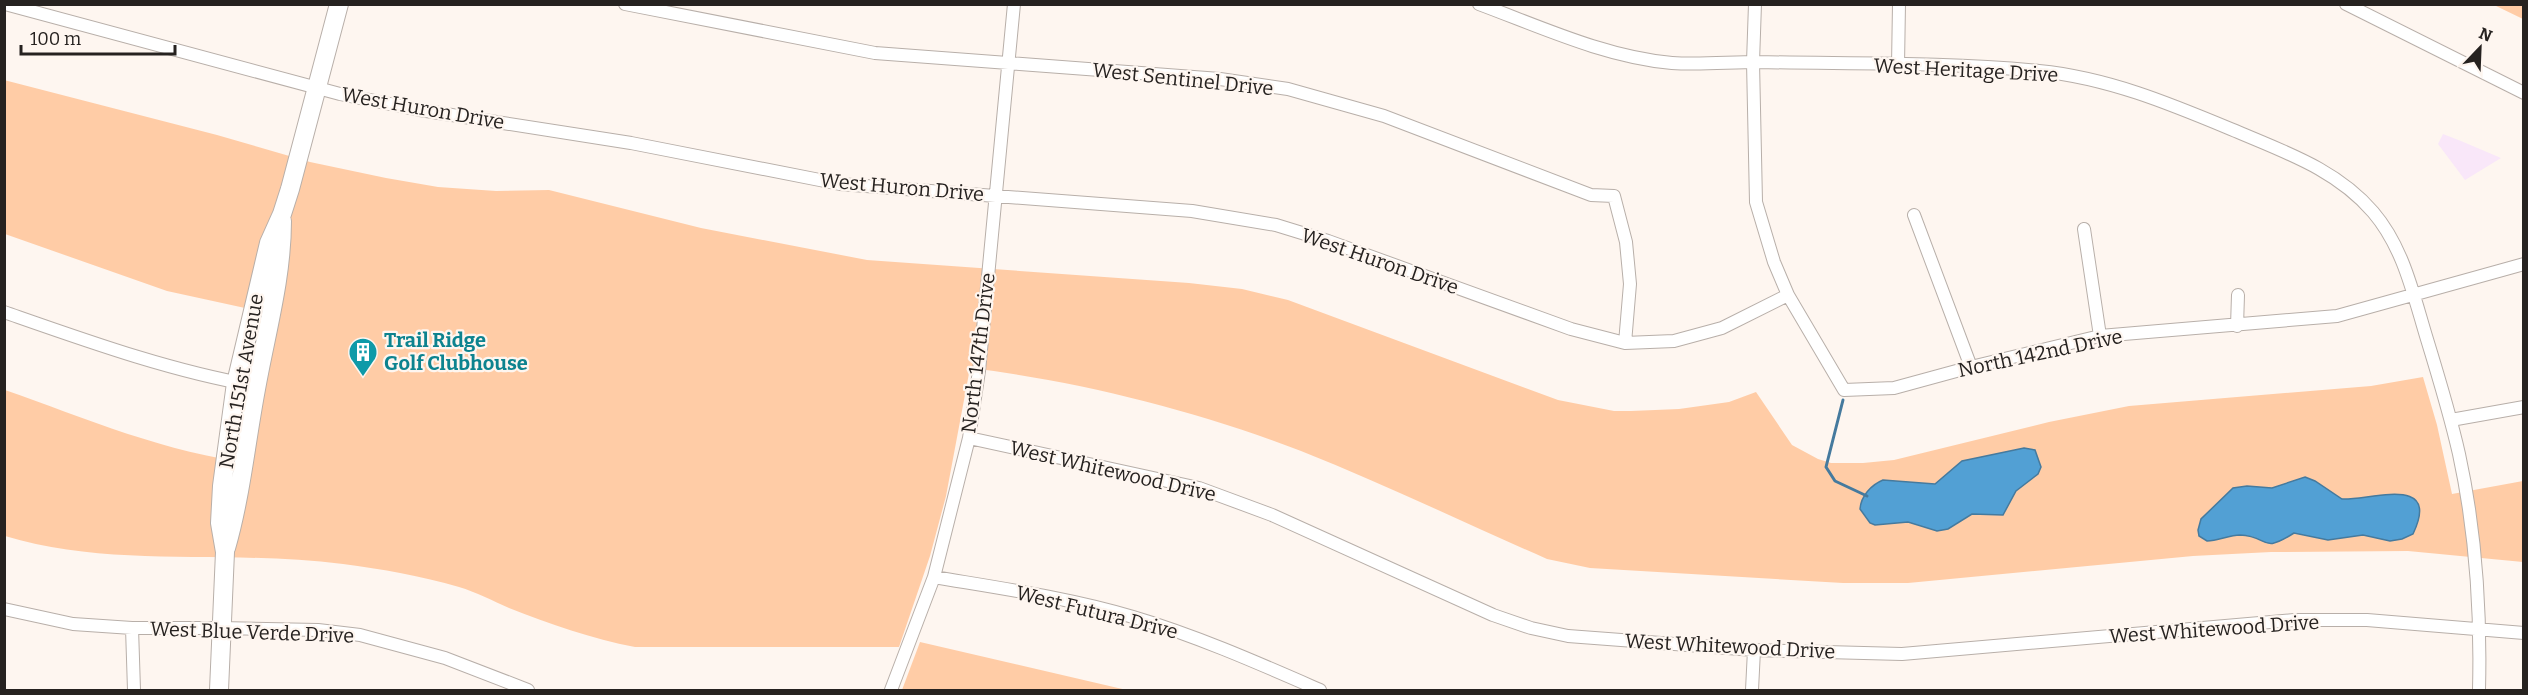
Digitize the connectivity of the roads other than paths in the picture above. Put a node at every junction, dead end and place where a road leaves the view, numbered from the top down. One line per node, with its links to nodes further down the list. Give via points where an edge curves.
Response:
1 (5, 4): 12 (street, West Huron Drive)
2 (339, 4): 12 (street, North 151st Avenue)
3 (625, 4): 10 (street, West Sentinel Drive, via 875,53)
4 (1014, 4): 10 (street, North 147th Drive)
5 (1479, 4): 9 (street, West Heritage Drive, via 1597,48 1629,55 1672,63)
6 (1755, 4): 9 (street)
7 (1899, 4): 11 (street)
8 (2346, 4): 13 (street)
9 (1753, 62): 11 (street, West Heritage Drive); 20 (street, via 1756,202)
10 (1008, 64): 14 (street, North 147th Drive); 25 (street, West Sentinel Drive, via 1220,79 1288,89 1384,116 1591,195 1614,196 1626,242 1630,284)
11 (1898, 65): 19 (street, West Heritage Drive, via 2042,71 2110,84 2172,105 2311,163 2346,185 2382,223 2399,253)
12 (318, 88): 14 (street, West Huron Drive, via 420,110 631,143 840,183); 15 (street, North 151st Avenue)
13 (2523, 93)
14 (994, 195): 25 (street, West Huron Drive, via 1192,211 1276,225 1571,329); 31 (street, North 147th Drive, via 979,371)
15 (282, 214): 27 (street, North 151st Avenue, via 266,254); 28 (street, North 151st Avenue, via 282,254)
16 (1914, 215): 26 (street)
17 (2084, 229): 24 (street)
18 (2523, 264): 19 (street, North 142nd Drive)
19 (2413, 293): 23 (street, North 142nd Drive, via 2337,316); 30 (street, West Heritage Drive)
20 (1788, 295): 25 (street, West Huron Drive, via 1722,328 1674,341); 26 (street, North 142nd Drive, via 1844,390 1894,388)
21 (2238, 295): 23 (street)
22 (4, 312): 27 (street, via 132,356)
23 (2237, 326): 24 (street, North 142nd Drive)
24 (2100, 336): 26 (street, North 142nd Drive)
25 (1625, 343)
26 (1971, 366)
27 (236, 383): 28 (street); 32 (street, North 151st Avenue, via 222,486 220,523)
28 (256, 386): 32 (street, North 151st Avenue)
29 (2523, 407): 30 (street)
30 (2451, 420): 36 (street, West Heritage Drive, via 2469,507)
31 (969, 438): 33 (street, North 147th Drive); 39 (street, West Whitewood Drive, via 1199,488 1272,515 1493,615 1531,628 1568,636)
32 (225, 552): 35 (street, North 151st Avenue)
33 (934, 577): 43 (street, North 147th Drive); 44 (street, West Futura Drive, via 1130,616 1206,640)
34 (4, 609): 37 (street, West Blue Verde Drive, via 73,624)
35 (221, 627): 37 (street, West Blue Verde Drive); 41 (street, North 151st Avenue); 42 (street, West Blue Verde Drive, via 360,634 445,658)
36 (2480, 627): 38 (street, West Whitewood Drive); 39 (street, West Whitewood Drive, via 2294,620 1902,654); 46 (street, West Heritage Drive)
37 (132, 628): 40 (street)
38 (2523, 633)
39 (1754, 650): 45 (street)
40 (134, 690)
41 (219, 690)
42 (528, 690)
43 (891, 690)
44 (1320, 690)
45 (1752, 690)
46 (2479, 690)

